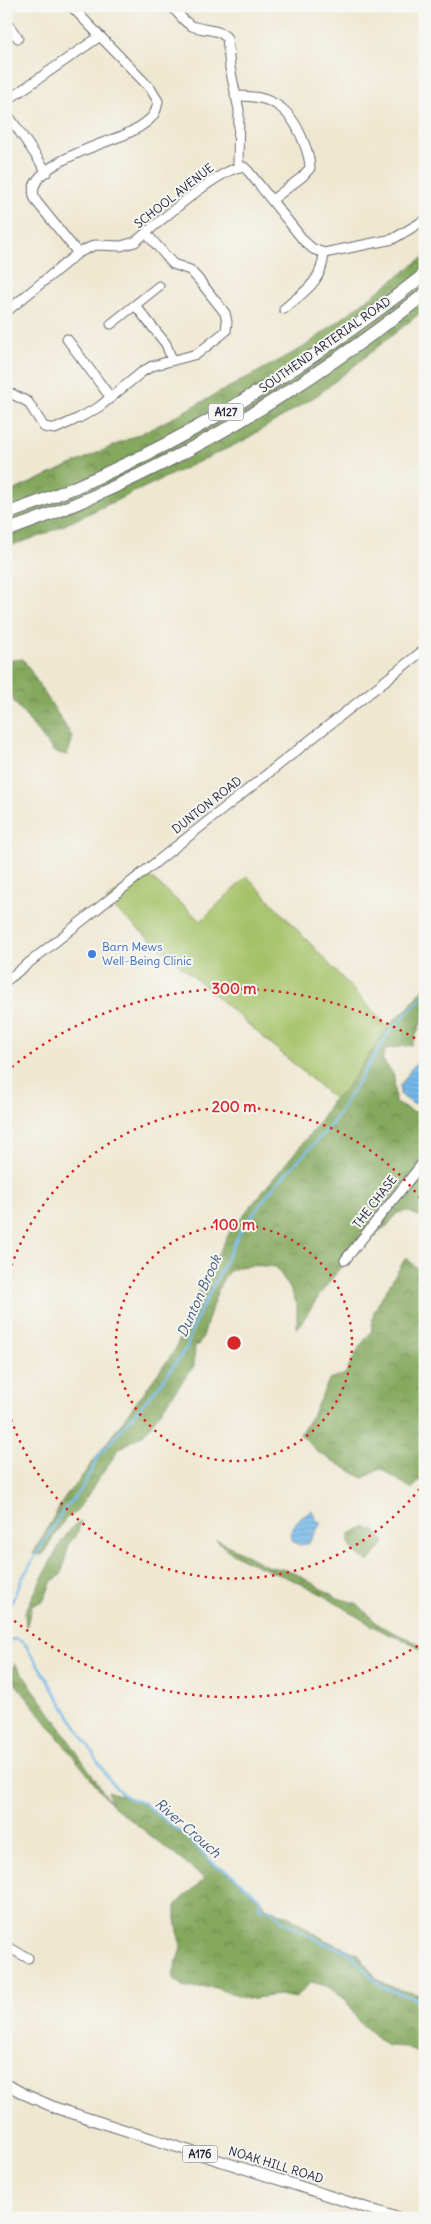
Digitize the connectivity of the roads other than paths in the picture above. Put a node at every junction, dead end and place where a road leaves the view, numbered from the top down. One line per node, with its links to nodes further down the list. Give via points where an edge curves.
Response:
1 (71, 6): 4 (street)
2 (171, 6): 6 (street, via 190,25 217,31 227,38)
3 (6, 22): 5 (street)
4 (97, 35): 7 (street, via 96,39); 10 (street, via 150,88 158,101 156,111 125,135 69,156)
5 (18, 38)
6 (235, 96): 9 (street, via 239,110); 11 (street, via 262,97 286,112 295,122 310,160 310,168 302,177)
7 (6, 101)
8 (6, 112): 10 (street)
9 (238, 166): 11 (street, via 244,167); 13 (street, SCHOOL AVENUE, via 219,175)
10 (47, 172): 14 (street, via 34,186 33,196)
11 (272, 200): 15 (street, via 304,241 312,249)
12 (425, 220): 15 (street, via 394,239)
13 (146, 233): 14 (street, SCHOOL AVENUE, via 135,242 121,246 95,245); 24 (street, via 173,264 190,270 228,322 226,331 204,350)
14 (78, 253): 21 (street, SCHOOL AVENUE)
15 (324, 253): 20 (street, via 317,280)
16 (425, 274): 27 (highway, SOUTHEND ARTERIAL ROAD / A127, via 332,344 196,429 117,469)
17 (159, 286): 19 (street)
18 (425, 294): 28 (highway, SOUTHEND ARTERIAL ROAD / A127, via 339,358 203,442 130,480)
19 (134, 305): 22 (street); 24 (street, via 166,344)
20 (284, 309)
21 (6, 312)
22 (111, 324)
23 (66, 339): 26 (street)
24 (172, 360): 26 (street, via 142,372)
25 (6, 391): 26 (street, via 28,402 47,429 55,429 79,418)
26 (111, 398)
27 (6, 514)
28 (6, 530)
29 (425, 649): 30 (street, DUNTON ROAD)
30 (6, 981)
31 (425, 1160): 32 (street, THE CHASE)
32 (345, 1260)
33 (6, 1946): 34 (street)
34 (28, 1958)
35 (6, 2084): 36 (main road, NOAK HILL ROAD / A176, via 56,2108)
36 (398, 2218)

